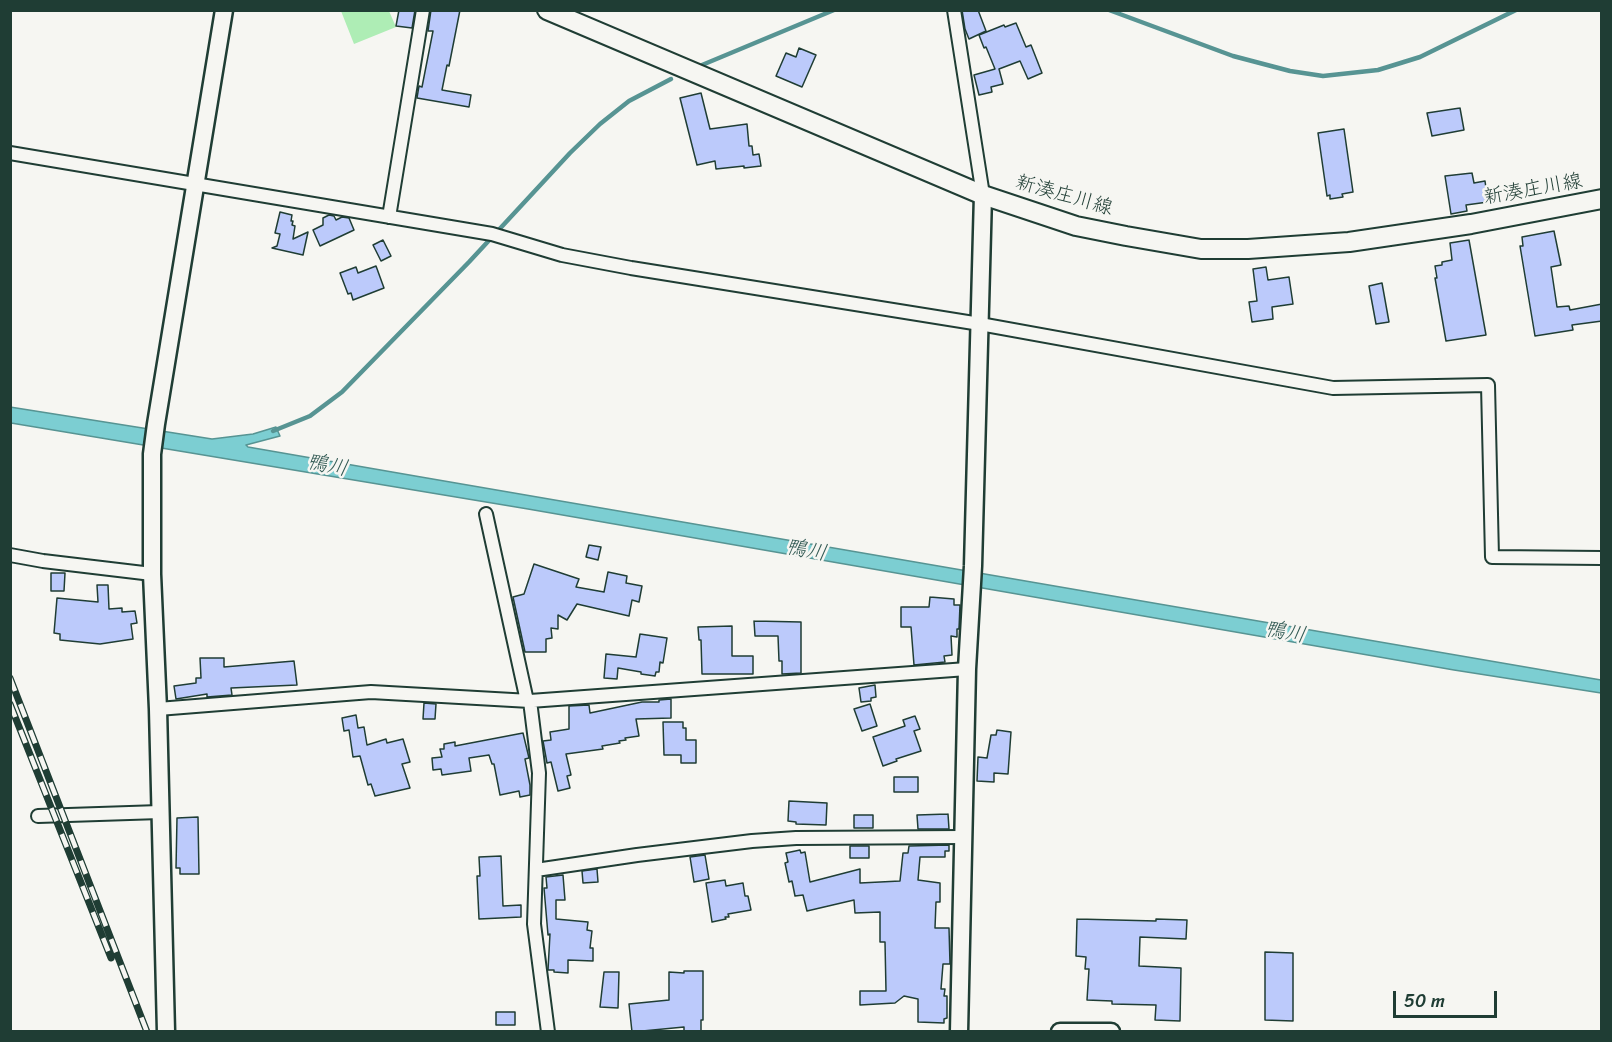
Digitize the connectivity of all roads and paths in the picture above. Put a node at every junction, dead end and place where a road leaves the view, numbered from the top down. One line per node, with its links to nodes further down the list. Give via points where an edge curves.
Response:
1 (224, 10): 6 (street)
2 (423, 10): 9 (street)
3 (547, 10): 7 (main road, 新湊庄川線)
4 (954, 10): 7 (street)
5 (10, 153): 6 (street)
6 (196, 186): 9 (street); 14 (street, via 152,454)
7 (984, 195): 8 (main road, 新湊庄川線, via 1076,226 1201,249 1349,242); 10 (street)
8 (1602, 199)
9 (389, 217): 10 (street, via 492,234 562,255 631,268)
10 (980, 324): 13 (street, via 1333,388 1488,385 1492,556); 15 (street)
11 (486, 514): 16 (street)
12 (10, 555): 14 (street)
13 (1602, 558)
14 (152, 574): 17 (street)
15 (967, 669): 16 (street); 20 (street)
16 (528, 701): 17 (street, via 371,692); 21 (street, via 539,773)
17 (158, 709): 18 (street)
18 (160, 812): 19 (street); 22 (street)
19 (38, 816)
20 (962, 837): 21 (street, via 763,840); 24 (street)
21 (536, 870): 23 (street, via 534,924)
22 (166, 1032)
23 (548, 1032)
24 (959, 1032)
25 (1060, 1032): 26 (street)
26 (1111, 1032)

